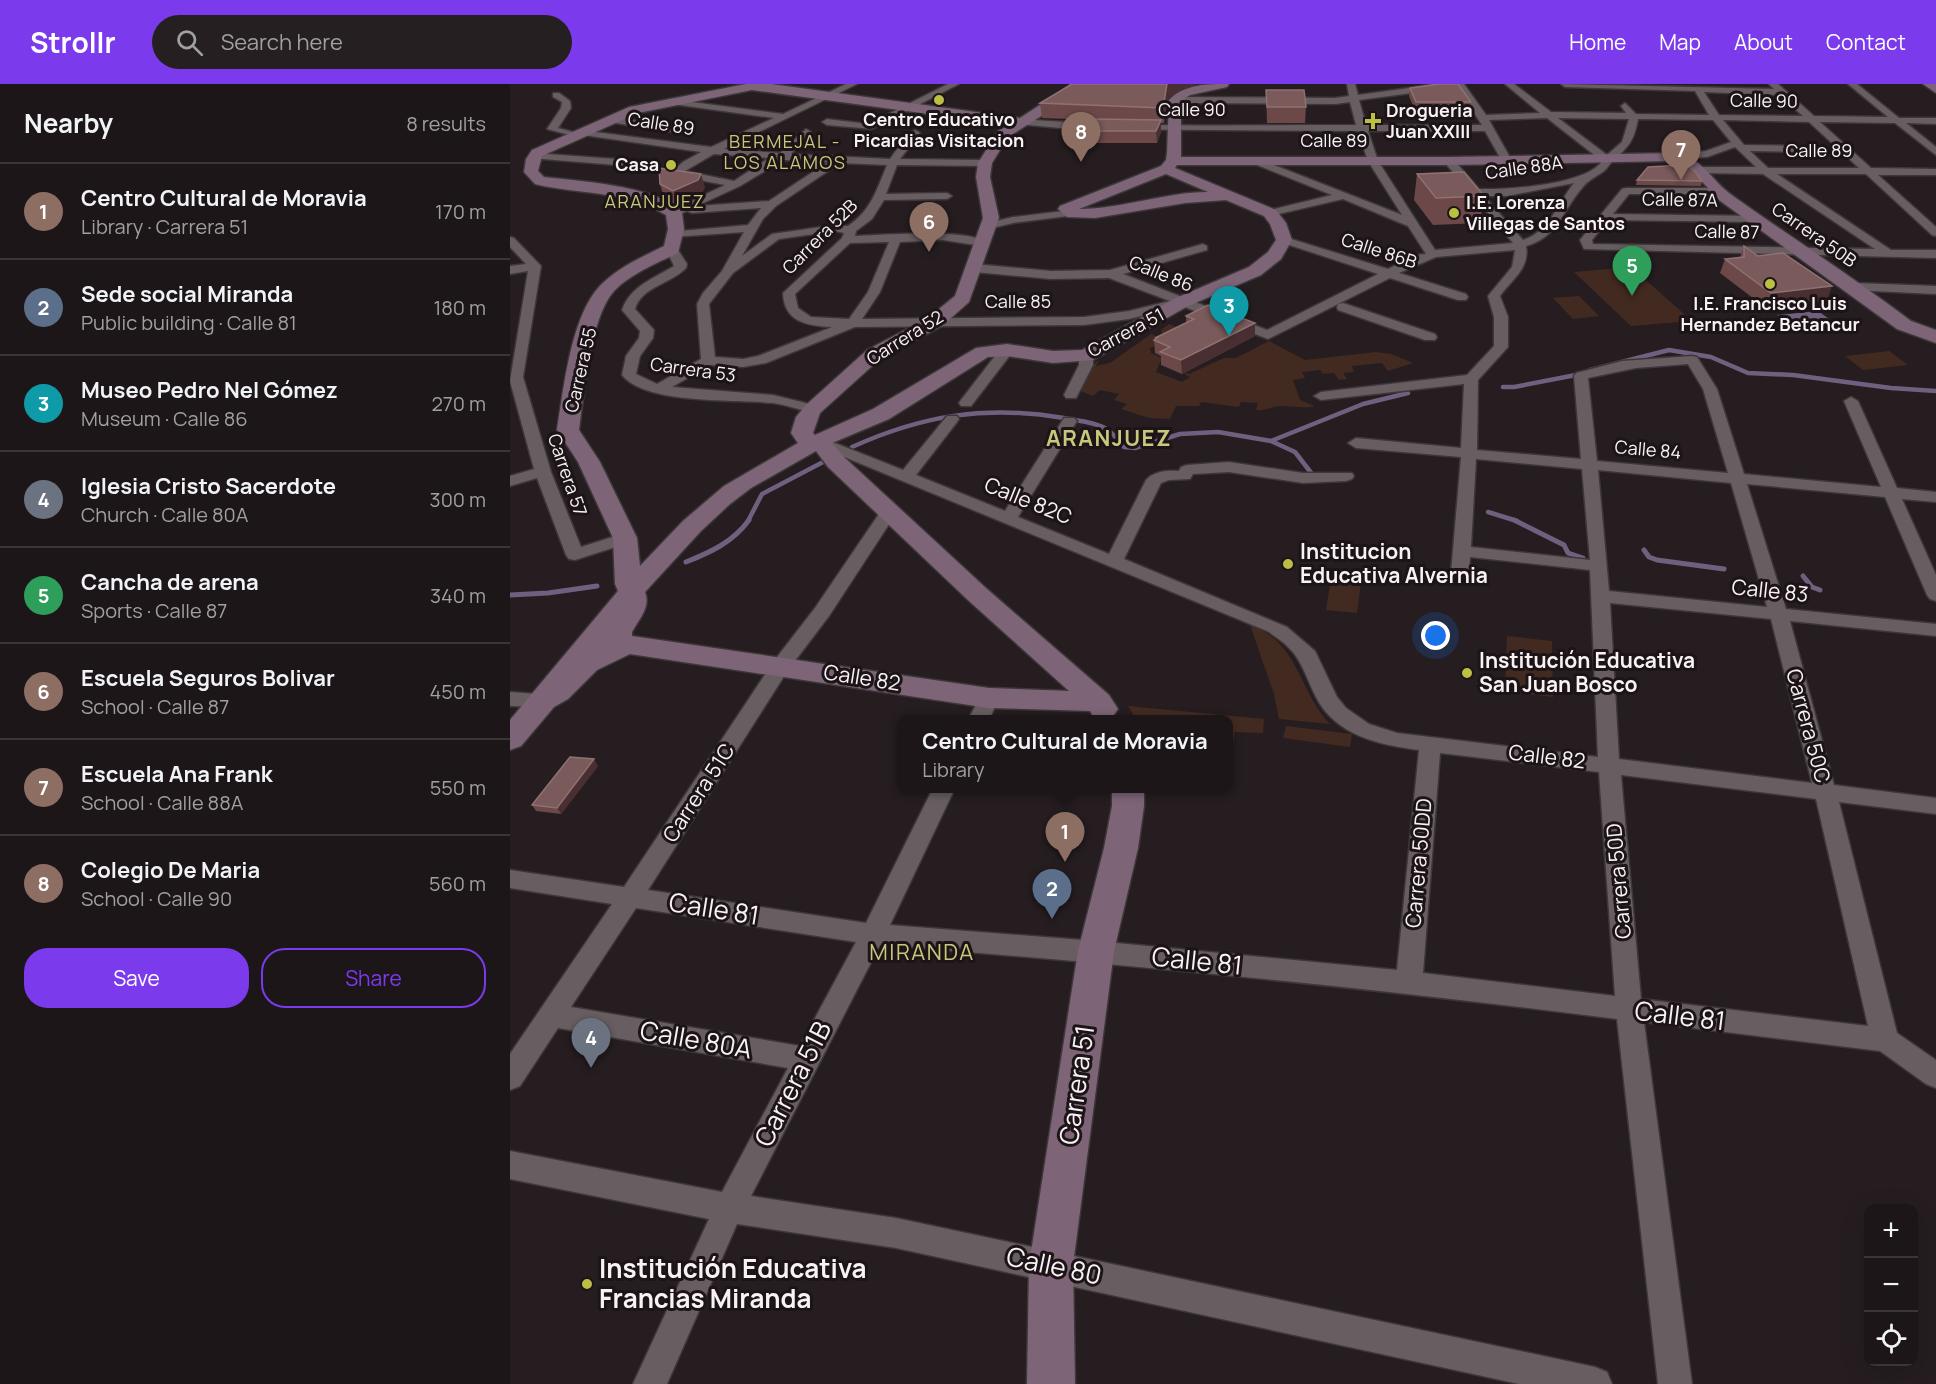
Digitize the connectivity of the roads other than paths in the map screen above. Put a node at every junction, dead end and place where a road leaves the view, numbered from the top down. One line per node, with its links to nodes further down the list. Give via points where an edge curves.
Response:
1 (853, 84): 19 (street)
2 (955, 84): 25 (street)
3 (1080, 84): 38 (street)
4 (1223, 84): 21 (street, via 1186,92)
5 (1351, 84): 20 (street)
6 (1459, 84): 20 (street); 32 (street)
7 (1509, 84): 28 (street)
8 (1565, 84): 17 (street)
9 (1773, 84): 16 (street)
10 (1852, 84): 31 (street)
11 (1929, 84): 15 (street)
12 (759, 86): 19 (street, Calle 90); 22 (street)
13 (1670, 86): 14 (street); 17 (street)
14 (1698, 89): 16 (street); 33 (street)
15 (1936, 89)
16 (1782, 92): 23 (street)
17 (1615, 93): 30 (street)
18 (556, 95): 45 (street, via 566,101 566,108 552,129)
19 (826, 96): 25 (street, Calle 90); 29 (street)
20 (1353, 98): 27 (street); 40 (street)
21 (1175, 100): 27 (street); 39 (street)
22 (672, 101): 29 (street); 35 (street)
23 (1793, 102): 24 (street); 34 (street)
24 (1812, 104)
25 (907, 108): 37 (street, via 869,127); 38 (street, Calle 90)
26 (1836, 109): 31 (street)
27 (1251, 114): 39 (street, Calle 90); 40 (street, Calle 90)
28 (1551, 115): 30 (street, Calle 90); 32 (street, Calle 90); 53 (street)
29 (782, 116): 48 (street)
30 (1634, 117): 33 (street, Calle 90); 53 (street, via 1628,142)
31 (1893, 117): 34 (street, Calle 90); 36 (street, Calle 90); 49 (street)
32 (1483, 118): 41 (street)
33 (1716, 118): 34 (street, Calle 90); 46 (street)
34 (1812, 119): 65 (street)
35 (612, 120): 42 (street); 45 (street)
36 (1936, 121)
37 (827, 122)
38 (1020, 122): 39 (street, Calle 90); 62 (street, via 1003,134)
39 (1175, 128): 63 (street)
40 (1363, 128): 41 (street, Calle 90); 56 (street)
41 (1489, 128): 58 (street)
42 (687, 131)
43 (806, 132): 52 (street)
44 (915, 133): 61 (street, Carrera 52B)
45 (580, 138): 48 (street, Calle 89, via 628,138); 50 (street, via 553,145)
46 (1739, 146): 47 (street); 59 (street); 64 (street)
47 (1802, 149)
48 (711, 151): 52 (street, Calle 89); 68 (street, via 676,173)
49 (1936, 152)
50 (534, 156): 60 (street); 78 (street, via 531,172 540,181 628,194)
51 (1675, 157): 53 (street, Calle 89); 59 (street, Carrera 50B)
52 (777, 158): 54 (street, Calle 89); 68 (street)
53 (1607, 160): 58 (street, Calle 89); 67 (street, via 1602,168)
54 (836, 161): 61 (street, Calle 89); 76 (street)
55 (1256, 161): 56 (street, Calle 89); 63 (street, Calle 89); 73 (street)
56 (1373, 161): 57 (street, Calle 89); 83 (street, via 1401,194)
57 (1449, 161): 58 (street, Calle 89); 71 (street)
58 (1507, 161)
59 (1704, 162): 64 (street, Calle 89); 69 (street, Carrera 50B)
60 (629, 163)
61 (893, 163): 62 (street, Calle 89); 74 (street, Carrera 52B)
62 (985, 163): 81 (street, via 983,177)
63 (1169, 165): 75 (street); 77 (street)
64 (1765, 170): 65 (street, Calle 89); 95 (street)
65 (1868, 171): 66 (street, Calle 89); 85 (street)
66 (1936, 172)
67 (1585, 178): 71 (street, Calle 88A, via 1521,191); 92 (street, via 1545,233)
68 (736, 184): 78 (street)
69 (1717, 191): 80 (street, via 1626,190); 82 (street, Carrera 50B)
70 (1454, 192): 71 (street, Calle 88A)
71 (1478, 193): 92 (street)
72 (947, 196): 74 (street)
73 (1343, 196): 79 (street); 83 (street)
74 (880, 197): 86 (street, Carrera 52B, via 865,221)
75 (1230, 197): 77 (street, via 1194,197 1094,213); 79 (street)
76 (772, 204): 78 (street); 84 (street)
77 (1069, 211): 81 (street, via 1013,220)
78 (674, 213): 89 (street)
79 (1270, 213): 88 (street)
80 (1604, 217): 82 (street, Calle 87A); 94 (street, Calle 87, via 1586,240 1588,247)
81 (989, 218): 90 (street, Carrera 52)
82 (1756, 219): 94 (street, Carrera 50B)
83 (1414, 224): 97 (street)
84 (751, 228): 89 (street); 101 (street)
85 (1936, 233)
86 (848, 235): 87 (street); 101 (street, via 835,228 776,236); 112 (street, Carrera 52B, via 789,293 788,301 794,315 803,319)
87 (896, 238): 90 (street, via 943,237); 112 (street, via 874,292)
88 (1284, 240): 103 (street, Calle 86B); 107 (street, Carrera 51, via 1275,255 1255,271)
89 (673, 241): 121 (street, Carrera 53, via 680,268 637,295 628,310 647,330 633,356 629,375 635,382); 140 (street, Carrera 55, via 606,289 578,365 568,430 589,462)
90 (982, 243): 99 (street, Carrera 52)
91 (512, 244): 98 (street)
92 (1520, 244): 97 (street); 120 (street, via 1523,255 1517,270 1494,296 1502,325 1501,347)
93 (1203, 248): 102 (street, Calle 86)
94 (1805, 251): 95 (street, Calle 87); 104 (street, Carrera 50B)
95 (1888, 253): 96 (street, Calle 87)
96 (1936, 254)
97 (1431, 255): 103 (street, via 1419,258)
98 (535, 266): 100 (street); 109 (street, Carrera 57)
99 (974, 268): 102 (street, Calle 86, via 1051,276); 111 (street, Carrera 52, via 963,298)
100 (510, 270)
101 (728, 273): 118 (street, via 703,304)
102 (1111, 274): 107 (street, Calle 86)
103 (1395, 275): 106 (street, Calle 86B); 107 (street, Calle 86, via 1273,333); 108 (street)
104 (1855, 287): 105 (street); 114 (street, Carrera 50B, via 1904,325)
105 (1936, 290)
106 (1462, 297)
107 (1182, 302): 111 (street, Calle 85, via 1084,321); 117 (street, Carrera 51)
108 (1343, 307): 113 (street); 115 (street)
109 (526, 319): 110 (street); 132 (street, Carrera 57, via 516,377)
110 (510, 320)
111 (935, 322): 112 (street, Calle 85); 126 (street, Carrera 52, via 874,354)
112 (853, 323): 118 (street, via 760,360)
113 (1430, 337)
114 (1936, 337)
115 (1281, 340)
116 (1007, 350): 117 (street, Carrera 51, via 1053,357); 125 (street); 129 (street, Carrera 51, via 975,356 889,409)
117 (1086, 356): 122 (street, via 1086,365)
118 (708, 362): 121 (street)
119 (1581, 376): 131 (street, Carrera 50D); 134 (street, Carrera 50C, via 1631,363 1692,360 1710,389)
120 (1470, 379): 123 (street); 130 (street)
121 (658, 389): 126 (street, Carrera 53, via 775,399)
122 (1071, 395)
123 (1322, 396)
124 (1851, 400): 136 (street)
125 (966, 403)
126 (813, 409): 129 (street, Carrera 52, via 802,433 804,438)
127 (951, 419): 133 (street)
128 (1066, 424): 139 (street)
129 (819, 443): 133 (street, Calle 82C); 138 (street); 141 (street, via 723,497)
130 (1469, 454): 131 (street, Calle 84); 142 (street); 143 (street, Calle 84, via 1358,437 1347,481 1229,467 1187,470 1184,476 1168,475 1154,480)
131 (1589, 465): 134 (street, Calle 84); 144 (street, Carrera 50D)
132 (543, 472): 135 (street); 140 (street, Carrera 57, via 575,555)
133 (906, 477): 139 (street, Calle 82C)
134 (1736, 478): 136 (street, Calle 84); 150 (street, Carrera 50C)
135 (510, 481)
136 (1891, 493): 137 (street, Calle 84); 147 (street)
137 (1936, 497)
138 (889, 512): 153 (street, Carrera 51C); 157 (street)
139 (1009, 518): 143 (street, Calle 82C)
140 (625, 549): 141 (street, via 654,558); 146 (street, Carrera 55)
141 (670, 550): 146 (street)
142 (1462, 551): 144 (street); 145 (street)
143 (1115, 560): 149 (street, Calle 82C)
144 (1599, 566): 148 (street, Carrera 50D)
145 (1460, 573)
146 (630, 591): 152 (street, via 635,600 633,608 617,636); 155 (street)
147 (1936, 595)
148 (1600, 596): 150 (street, Calle 83); 160 (street, Carrera 50D)
149 (1215, 601): 159 (street, Calle 82, via 1296,641 1315,667 1330,704 1348,721 1387,738)
150 (1779, 615): 151 (street, Calle 83); 161 (street, Carrera 50C)
151 (1936, 630)
152 (626, 645): 153 (street, Calle 82); 155 (street, via 587,664)
153 (781, 666): 156 (street, Calle 82); 166 (street, Carrera 51C)
154 (510, 699): 155 (street)
155 (544, 700): 158 (street)
156 (984, 709): 157 (street, Calle 82)
157 (1104, 711)
158 (510, 739)
159 (1430, 743): 160 (street, Calle 82); 169 (street, Carrera 50DD)
160 (1609, 765): 161 (street, Calle 82); 170 (street, Carrera 50D)
161 (1825, 792): 164 (street, Calle 82); 172 (street, Carrera 50C)
162 (942, 793): 167 (street, Carrera 51B)
163 (1128, 793): 168 (street, Carrera 51, via 1121,848)
164 (1936, 806)
165 (510, 879): 166 (street, Calle 81)
166 (631, 896): 167 (street, Calle 81); 171 (street, Carrera 51C)
167 (873, 934): 168 (street, Calle 81); 173 (street, Carrera 51B)
168 (1096, 951): 169 (street, Calle 81); 178 (street, Carrera 51)
169 (1409, 982): 170 (street, Calle 81)
170 (1629, 1010): 172 (street, Calle 81); 182 (street, Carrera 50D)
171 (551, 1015): 173 (street, Calle 80A); 175 (street, Carrera 51C)
172 (1885, 1040): 174 (street)
173 (805, 1059): 177 (street, Carrera 51B)
174 (1936, 1075)
175 (510, 1077)
176 (510, 1165): 177 (street, Calle 80)
177 (729, 1208): 178 (street, Calle 80, via 896,1233); 179 (street, Carrera 51B)
178 (1051, 1264): 180 (street, Carrera 51); 181 (street, Calle 80)
179 (650, 1384)
180 (1051, 1384)
181 (1595, 1384)
182 (1675, 1384)

